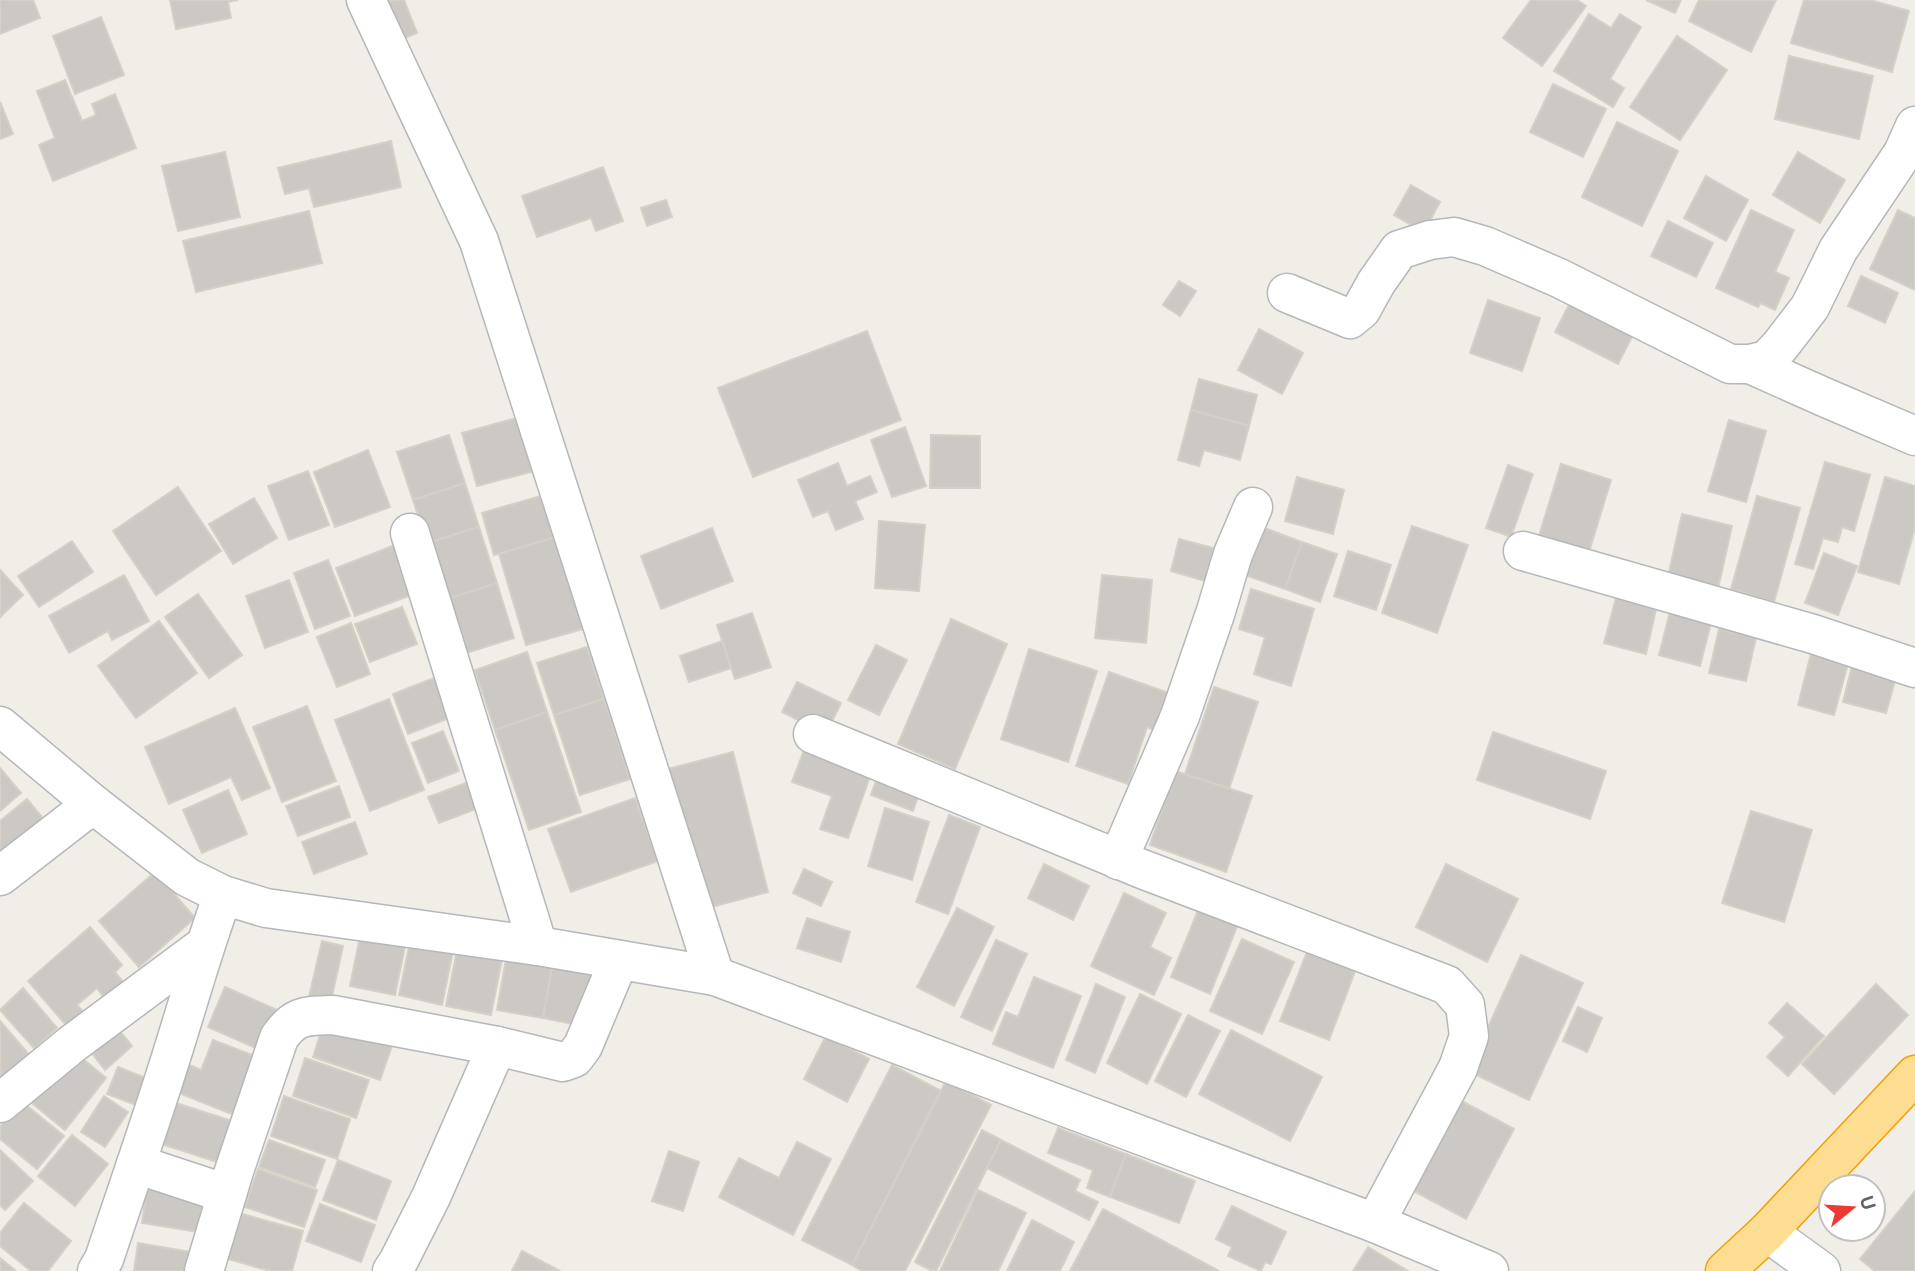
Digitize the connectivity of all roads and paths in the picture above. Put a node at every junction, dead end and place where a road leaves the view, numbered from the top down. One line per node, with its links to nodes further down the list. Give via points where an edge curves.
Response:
1 (366, 0): 19 (street, via 479,241)
2 (1915, 126): 4 (street, via 1903,153 1838,250 1810,307 1767,360)
3 (1287, 293): 4 (street, via 1350,319 1361,310 1399,250 1454,237 1559,278 1730,365)
4 (1750, 363): 5 (street)
5 (1915, 436)
6 (1253, 507): 13 (street, via 1180,716)
7 (410, 533): 17 (street)
8 (1523, 551): 9 (street)
9 (1915, 668)
10 (0, 726): 12 (street)
11 (813, 734): 13 (street)
12 (93, 804): 14 (street); 15 (street, via 187,877)
13 (1118, 860): 25 (street, via 1447,985 1465,1005 1469,1036 1458,1068)
14 (0, 876)
15 (223, 895): 16 (street); 17 (street, via 266,908)
16 (204, 946): 22 (street); 23 (street)
17 (538, 946): 18 (street)
18 (619, 960): 19 (street); 20 (street, via 574,1058 563,1062)
19 (715, 976): 25 (street)
20 (497, 1046): 24 (street, via 333,1015 306,1016 288,1025 279,1038); 29 (street, via 431,1197)
21 (1915, 1074): 26 (highway)
22 (0, 1103)
23 (136, 1164): 24 (street); 27 (street)
24 (227, 1194): 28 (street)
25 (1375, 1223): 30 (street)
26 (1767, 1232): 31 (highway); 32 (street)
27 (97, 1271)
28 (204, 1271)
29 (392, 1271)
30 (1489, 1271)
31 (1725, 1271)
32 (1821, 1271)

